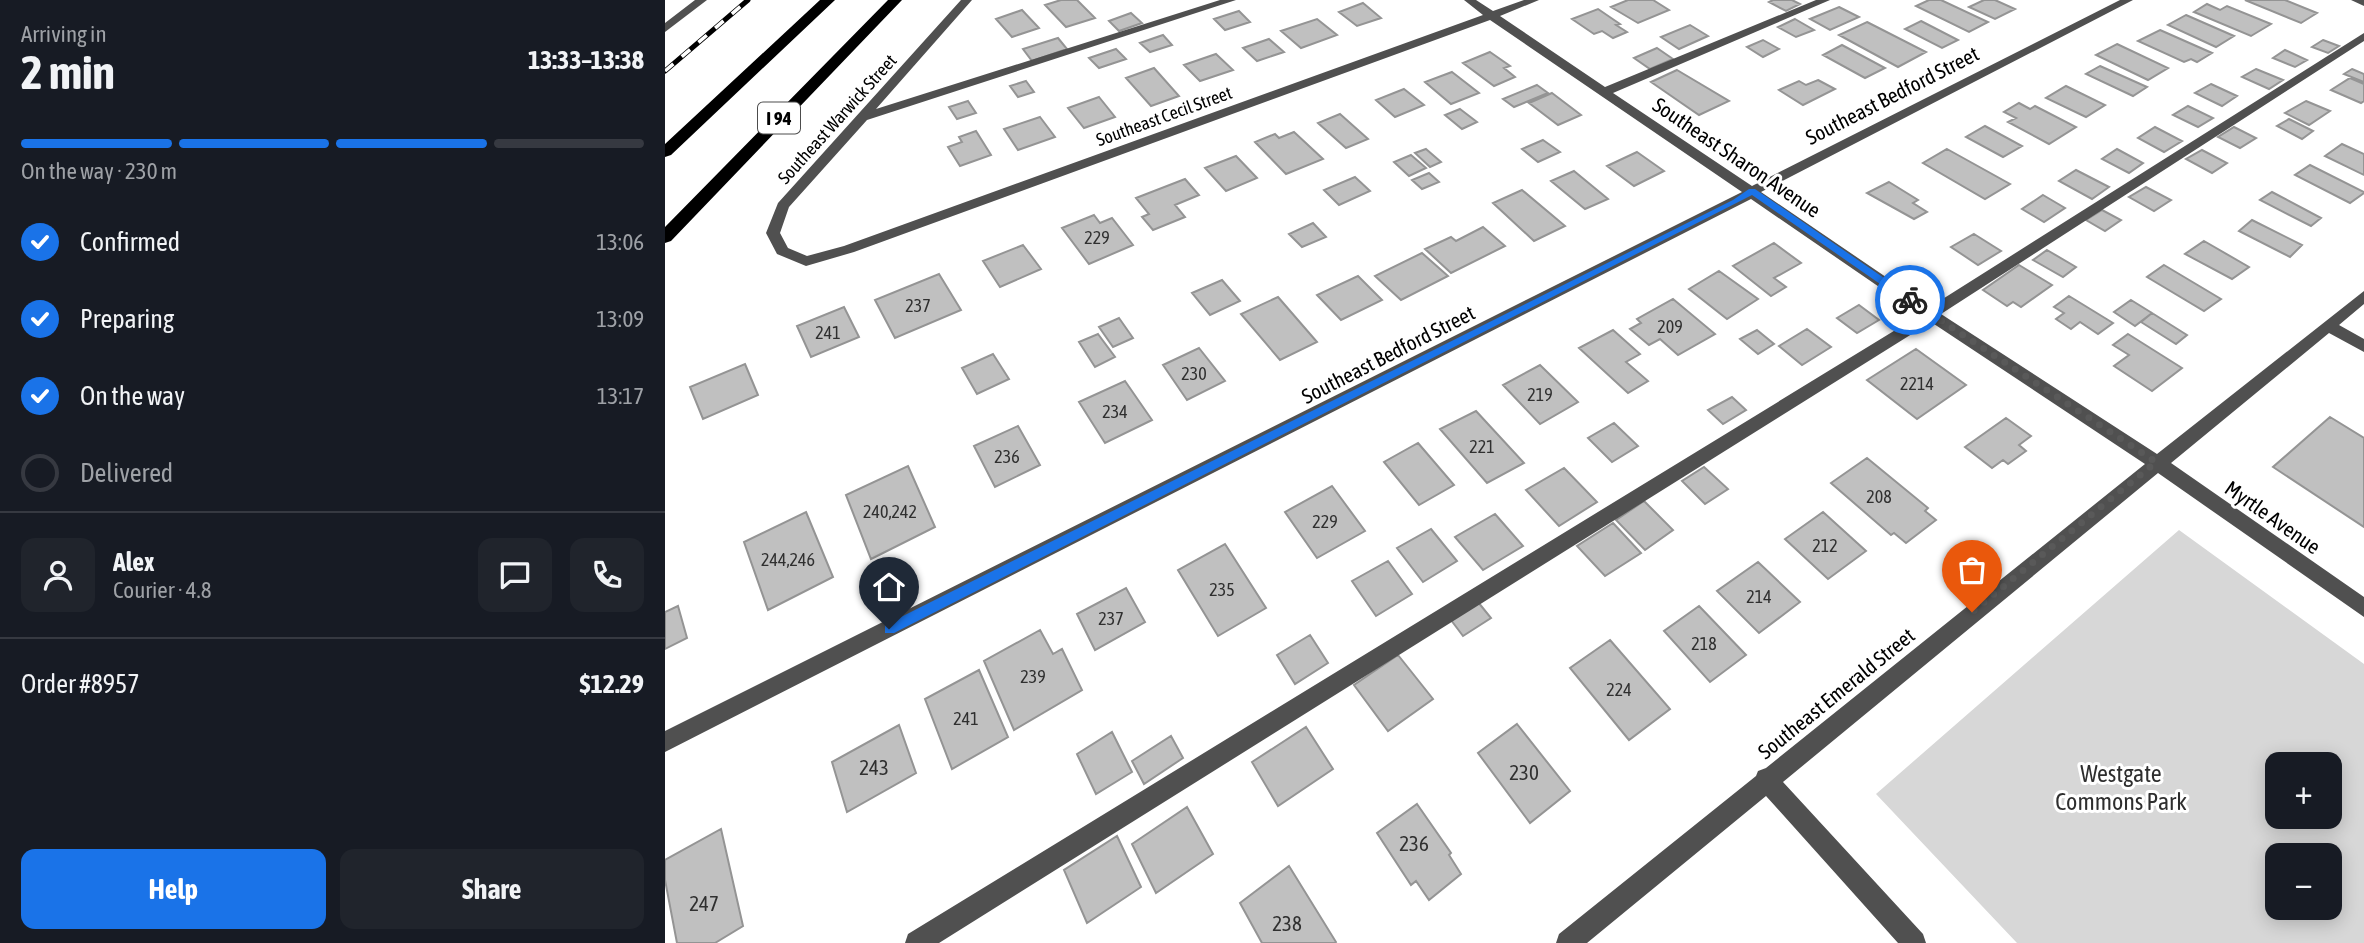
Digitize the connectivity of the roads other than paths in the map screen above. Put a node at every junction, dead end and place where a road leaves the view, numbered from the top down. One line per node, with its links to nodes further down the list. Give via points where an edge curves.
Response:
1 (702, 0): 13 (street)
2 (828, 0): 17 (highway, I 94)
3 (895, 0): 19 (highway, I 94)
4 (967, 0): 16 (street, Southeast Warwick Street)
5 (1231, 0): 16 (street)
6 (1469, 0): 12 (street, Southeast Sharon Avenue)
7 (1534, 0): 12 (street, Southeast Cecil Street)
8 (1825, 0): 15 (street)
9 (2128, 0): 18 (street, Southeast Bedford Street)
10 (2356, 0): 11 (street)
11 (2364, 3)
12 (1492, 15): 15 (street, Southeast Sharon Avenue); 20 (street, Southeast Cecil Street)
13 (665, 29)
14 (2364, 36): 22 (street)
15 (1604, 92): 18 (street, Southeast Sharon Avenue)
16 (862, 117): 20 (street, Southeast Warwick Street, via 779,215 773,233 782,251)
17 (665, 152)
18 (1752, 191): 22 (street, Southeast Sharon Avenue); 27 (street, Southeast Bedford Street)
19 (665, 237)
20 (806, 261)
21 (2364, 296): 23 (street, Southeast Emerald Street)
22 (1930, 314): 25 (street, Southeast Sharon Avenue); 29 (street)
23 (2327, 326): 24 (street); 25 (street, Southeast Emerald Street)
24 (2364, 346)
25 (2156, 462): 26 (street, Myrtle Avenue); 28 (street, Southeast Emerald Street)
26 (2364, 608)
27 (665, 742)
28 (1766, 779): 30 (street, Southeast Emerald Street); 31 (street)
29 (916, 943)
30 (1568, 943)
31 (1914, 943)

